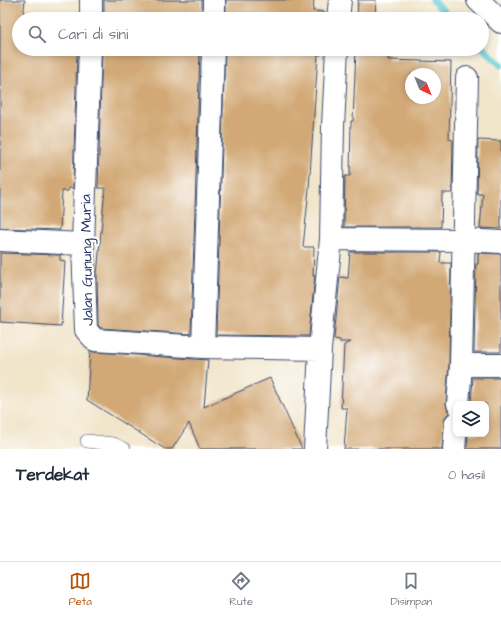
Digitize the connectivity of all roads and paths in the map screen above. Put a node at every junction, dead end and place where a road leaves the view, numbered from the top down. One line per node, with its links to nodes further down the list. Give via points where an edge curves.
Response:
1 (91, 0): 5 (street)
2 (214, 0): 6 (street)
3 (340, 0): 7 (street)
4 (478, 0): 8 (street)
5 (91, 12)
6 (214, 12)
7 (339, 12)
8 (501, 22)
9 (90, 56): 17 (street, Jalan Gunung Muria)
10 (213, 56): 18 (street)
11 (337, 56): 13 (street)
12 (467, 78): 15 (street)
13 (331, 239): 15 (street); 19 (street)
14 (0, 240): 17 (street)
15 (464, 240): 16 (street); 20 (street)
16 (501, 242)
17 (84, 244): 18 (street, Jalan Gunung Muria, via 86,330 95,340)
18 (203, 347): 19 (street, Jalan Gunung Muria)
19 (320, 349): 26 (street)
20 (461, 365): 21 (street); 22 (street)
21 (501, 365)
22 (458, 401)
23 (455, 437): 27 (street)
24 (87, 441): 25 (lane, via 113,444)
25 (124, 449)
26 (315, 449)
27 (454, 449)

